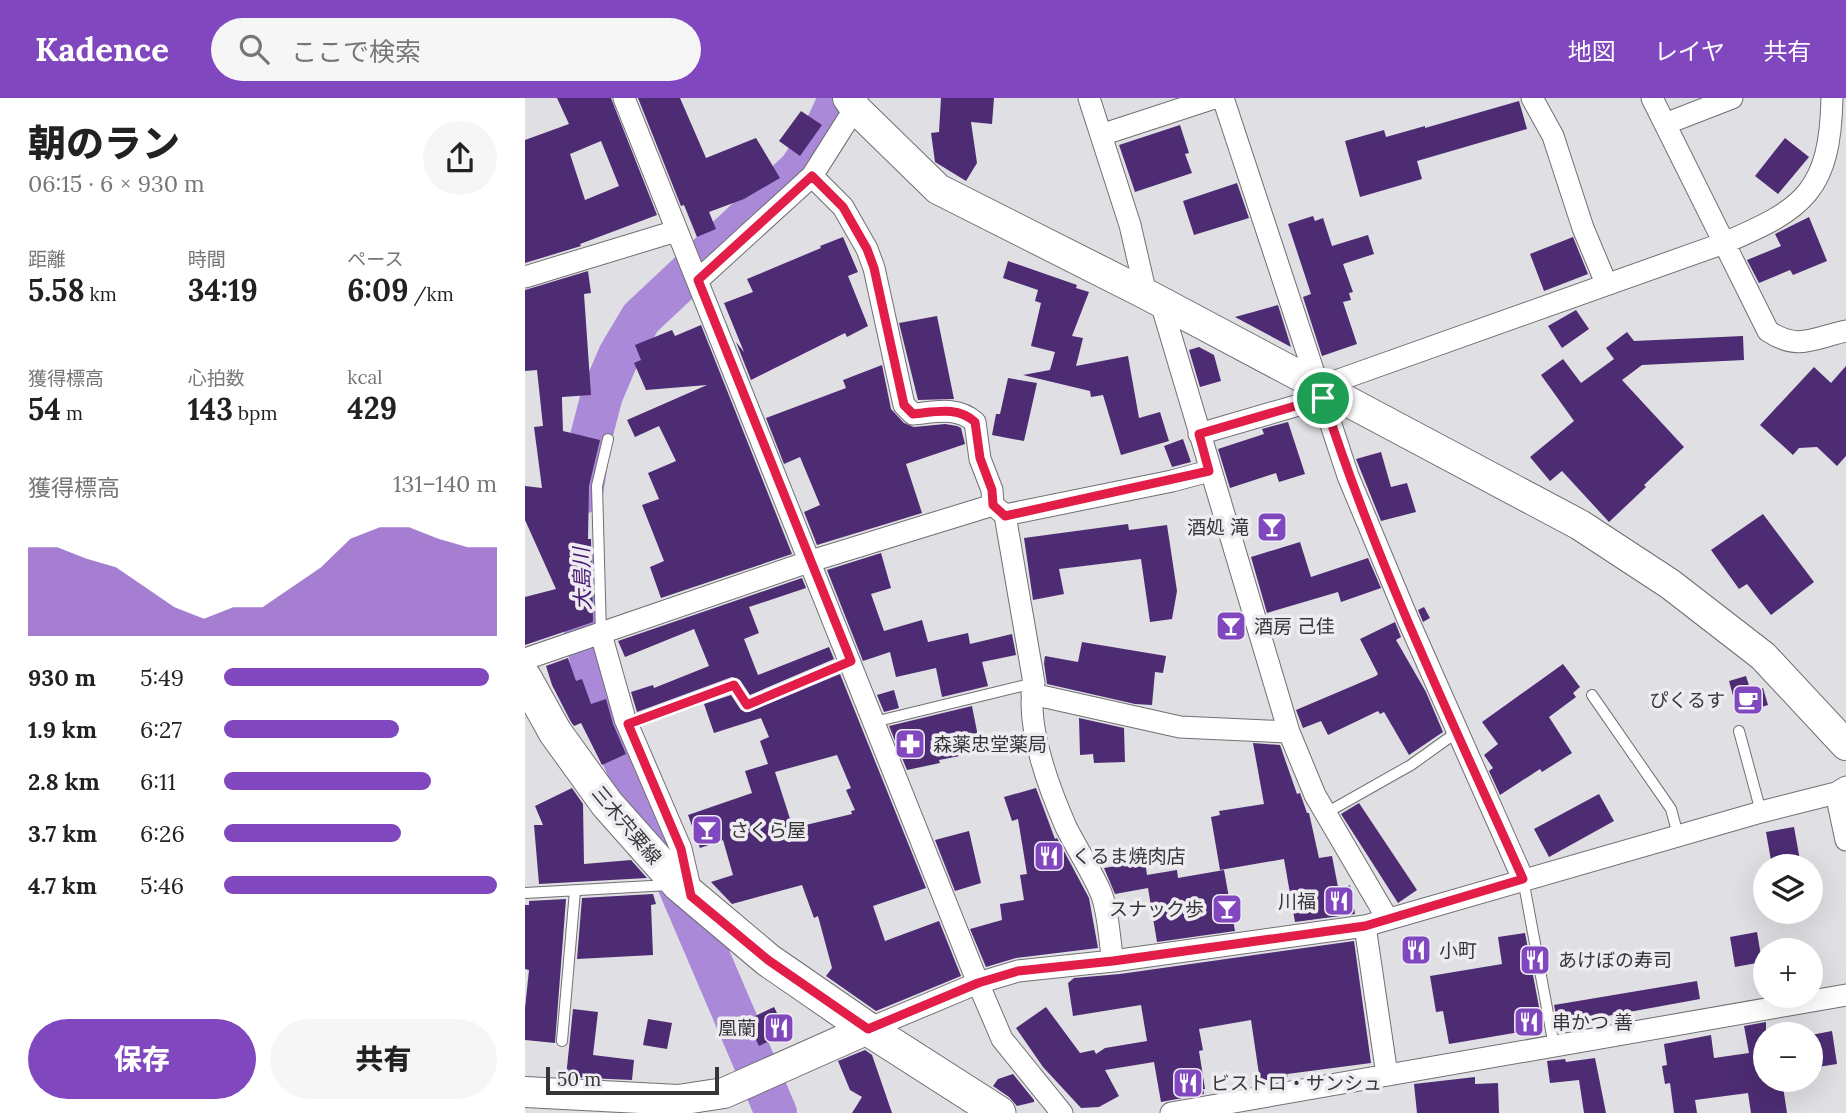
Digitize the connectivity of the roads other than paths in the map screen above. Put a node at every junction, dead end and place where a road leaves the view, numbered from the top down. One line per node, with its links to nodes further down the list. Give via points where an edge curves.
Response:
1 (624, 98): 13 (street)
2 (1089, 98): 11 (street)
3 (1214, 98): 11 (street)
4 (1223, 98): 20 (street)
5 (1532, 98): 17 (street, via 1553,135)
6 (1652, 98): 10 (street)
7 (1732, 98): 10 (street)
8 (1832, 98): 14 (street, via 1825,160 1807,193 1777,219)
9 (853, 101): 12 (street); 18 (street, via 938,189)
10 (1665, 124): 14 (street)
11 (1101, 135): 18 (street)
12 (812, 176): 16 (street); 24 (street, via 843,207 867,249 904,405 913,414 952,411 965,413 975,422 980,458)
13 (676, 231): 15 (street); 16 (street)
14 (1724, 243): 17 (street); 19 (street, via 1767,331 1796,343)
15 (525, 277)
16 (698, 280): 25 (street)
17 (1606, 283): 20 (street)
18 (1153, 298): 20 (street); 21 (street)
19 (1846, 331)
20 (1321, 393): 21 (street); 36 (street, via 1348,476); 37 (street, via 1580,525 1670,584 1763,656)
21 (1199, 434): 23 (street)
22 (608, 439): 26 (lane, via 597,486)
23 (1209, 471): 24 (street); 35 (street)
24 (999, 510): 25 (street); 30 (street)
25 (811, 561): 26 (street); 28 (street)
26 (601, 634): 27 (street); 33 (street)
27 (525, 659)
28 (851, 661): 32 (street); 33 (lane, via 747,705 734,685)
29 (525, 678): 44 (main road, 三木宍粟線, via 555,732 607,804)
30 (1033, 688): 32 (lane); 35 (street, via 1179,727); 49 (street, via 1032,710 1050,787 1102,896)
31 (1593, 695): 41 (lane, via 1671,809)
32 (874, 722): 50 (street)
33 (628, 724): 44 (street, via 681,849)
34 (1739, 730): 39 (lane)
35 (1289, 732): 40 (street)
36 (1457, 732): 40 (lane, via 1411,765); 43 (street)
37 (1846, 745)
38 (1841, 790): 39 (street); 42 (street)
39 (1761, 811): 41 (street)
40 (1325, 813): 47 (street)
41 (1678, 835): 43 (street)
42 (1846, 840)
43 (1523, 879): 47 (street); 54 (lane)
44 (685, 890): 45 (lane); 52 (main road, 三木宍粟線, via 768,960)
45 (575, 891): 46 (lane); 53 (lane)
46 (525, 894)
47 (1387, 918): 48 (street)
48 (1365, 926): 49 (street); 55 (street)
49 (1113, 961): 50 (street, via 1018,971)
50 (978, 983): 52 (street); 58 (street, via 1002,1039)
51 (1846, 995): 54 (street)
52 (868, 1029): 56 (street, via 724,1093 678,1100); 57 (main road, 三木宍粟線)
53 (562, 1041)
54 (1553, 1046): 55 (street)
55 (1387, 1075): 59 (street)
56 (525, 1093)
57 (999, 1113)
58 (1062, 1113)
59 (1171, 1113)

